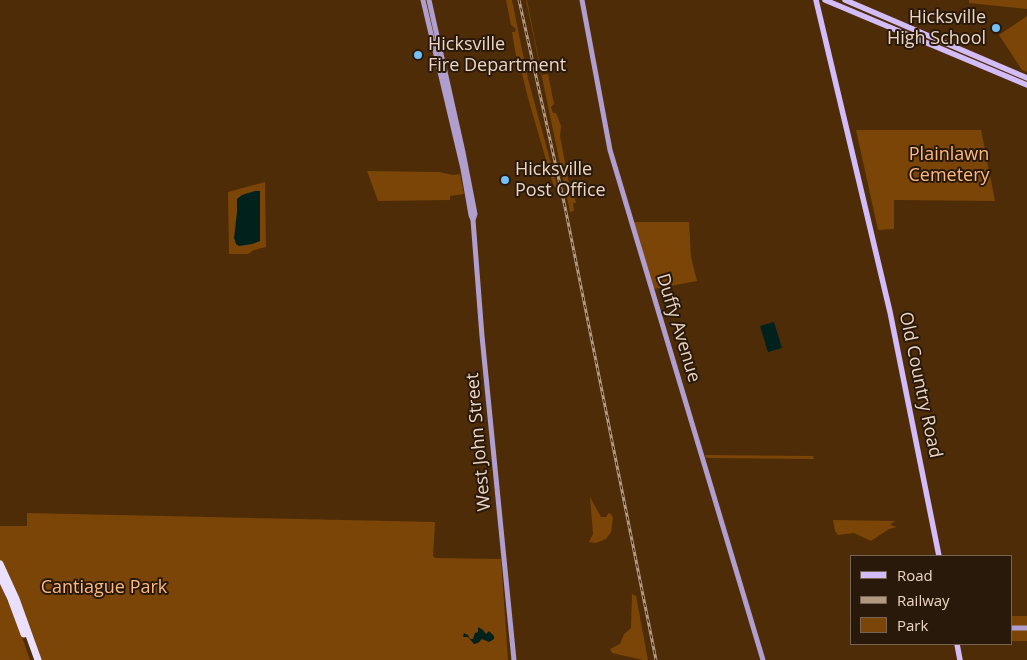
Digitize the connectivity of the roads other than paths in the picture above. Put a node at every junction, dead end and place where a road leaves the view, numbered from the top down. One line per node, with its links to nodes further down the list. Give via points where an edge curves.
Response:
1 (424, 0): 7 (main road, West John Street)
2 (429, 0): 8 (main road, West John Street)
3 (582, 0): 25 (main road, Duffy Avenue, via 610,150)
4 (816, 0): 12 (main road, Old Country Road, via 892,321)
5 (825, 0): 10 (main road)
6 (844, 0): 9 (main road)
7 (439, 68): 8 (main road); 11 (main road, West John Street)
8 (446, 77): 11 (main road, West John Street)
9 (1027, 78)
10 (1027, 85)
11 (470, 196): 24 (main road, West John Street)
12 (940, 555)
13 (0, 564): 15 (highway)
14 (0, 576): 15 (highway)
15 (13, 599): 16 (highway)
16 (19, 613): 22 (highway); 23 (highway)
17 (1012, 628): 18 (main road)
18 (1027, 628)
19 (957, 645): 21 (main road)
20 (961, 645): 21 (main road)
21 (958, 651): 26 (main road)
22 (32, 660)
23 (38, 660)
24 (514, 660)
25 (763, 660)
26 (960, 660)

